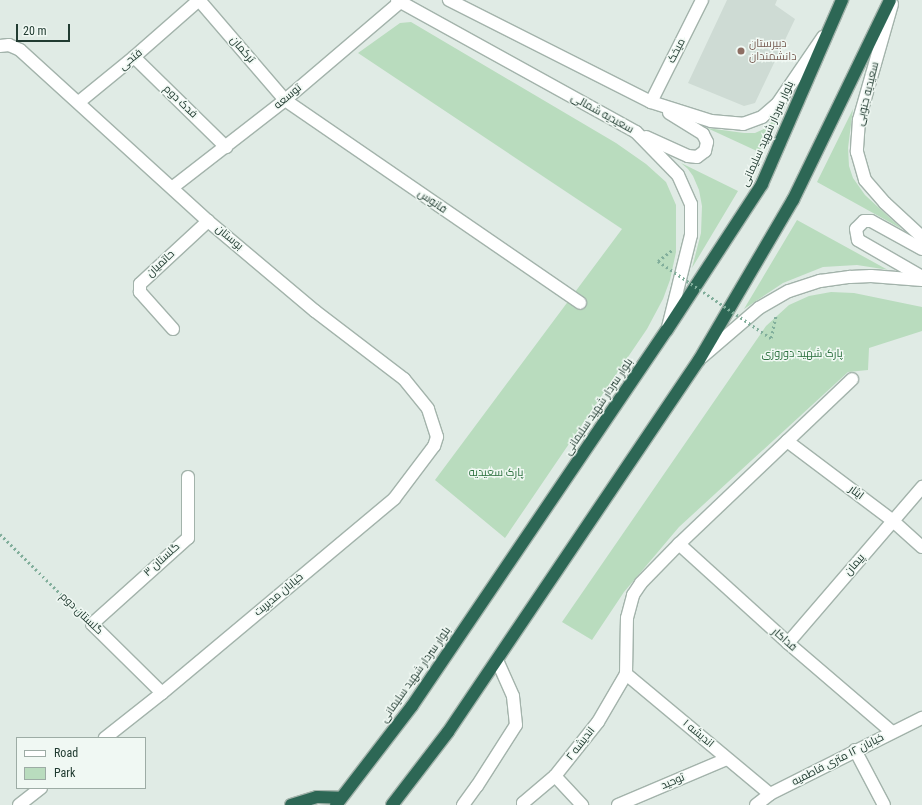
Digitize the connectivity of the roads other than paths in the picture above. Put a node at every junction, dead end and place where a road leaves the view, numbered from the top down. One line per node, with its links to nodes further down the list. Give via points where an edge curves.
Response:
1 (199, 0): 9 (street, فتحی); 10 (street, ترکمان)
2 (449, 0): 12 (street)
3 (702, 0): 12 (street, میخک)
4 (842, 0): 7 (highway, بلوار سردار شهید سلیمانی)
5 (891, 0): 17 (street, سعیدیه جنوبی, via 859,120 857,152 865,180); 24 (highway, via 793,200)
6 (398, 1): 10 (street, توسعه); 13 (street, سعیدیه شمالی)
7 (829, 28): 12 (street, via 778,103 762,117 743,124 711,120); 23 (highway, بلوار سردار شهید سلیمانی, via 762,184)
8 (5, 46): 11 (street, بوستان, via 20,50)
9 (134, 58): 11 (street, فتحی); 14 (street, فدک دوم)
10 (285, 100): 14 (street, توسعه); 21 (street, فانوس)
11 (79, 102): 15 (street, بوستان)
12 (651, 102): 13 (street, via 703,134 707,142 705,151 697,157 688,156)
13 (636, 132): 23 (street, سعیدیه شمالی, via 678,175 691,204 691,235)
14 (226, 147): 15 (street, توسعه)
15 (173, 188): 16 (street, بوستان)
16 (208, 221): 22 (street, حاتمیان, via 140,284 140,292); 26 (street, بوستان, via 315,311 404,379 428,409)
17 (922, 237)
18 (922, 249): 19 (street, via 871,221 864,221 856,229 858,240)
19 (922, 277)
20 (922, 280): 24 (street, via 850,277 820,281 789,291 759,308)
21 (580, 303)
22 (173, 329)
23 (667, 330): 46 (highway, بلوار سردار شهید سلیمانی, via 412,706)
24 (699, 360): 35 (highway)
25 (852, 379): 27 (street)
26 (437, 437): 37 (street, خیابان مدیریت, via 434,446 394,499)
27 (787, 441): 30 (street, ایثار); 31 (street)
28 (188, 477): 33 (street, گلستان ۳, via 188,538)
29 (922, 486): 30 (street, پیمان)
30 (893, 521): 32 (street, ایثار); 34 (street, پیمان)
31 (679, 544): 34 (street, فداکار); 36 (street, via 641,583 633,595 627,618)
32 (922, 547)
33 (92, 624): 37 (street, گلستان دوم)
34 (788, 643): 39 (street, فداکار)
35 (497, 660): 50 (highway, via 448,732); 51 (street, via 513,696 516,725 478,786)
36 (626, 674): 42 (street, اندیشه ۱); 43 (street, اندیشه ۲, via 598,722)
37 (162, 693): 40 (street, خیابان مدیریت)
38 (922, 718): 39 (street, خیابان ۱۲ متری فاطمیه)
39 (892, 732): 41 (street, خیابان ۱۲ متری فاطمیه)
40 (106, 737)
41 (855, 750): 45 (street, خیابان ۱۲ متری فاطمیه); 55 (street)
42 (728, 759): 45 (street, اندیشه ۱); 53 (street, توحید)
43 (555, 776): 47 (street, اندیشه ۲); 52 (street)
44 (40, 789): 48 (street)
45 (770, 794): 54 (street, خیابان ۱۲ متری فاطمیه)
46 (339, 801): 49 (highway, via 317,797)
47 (523, 804)
48 (19, 805)
49 (291, 805)
50 (392, 805)
51 (463, 805)
52 (582, 805)
53 (618, 805)
54 (756, 805)
55 (884, 805)

